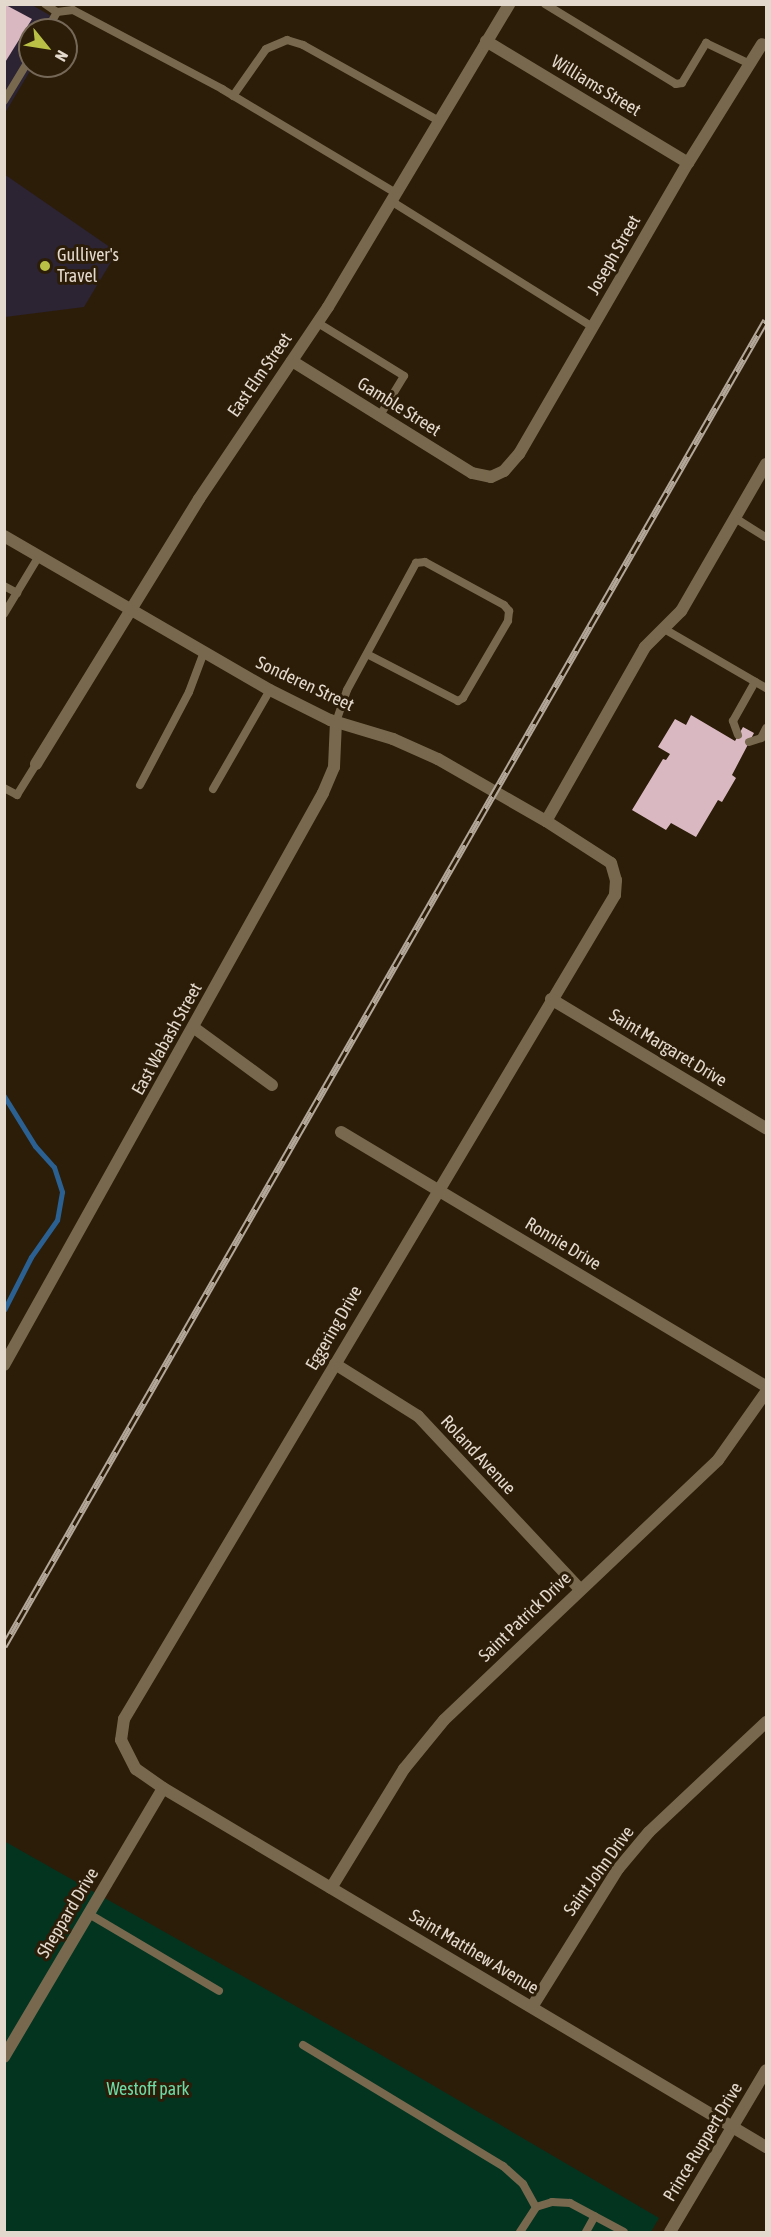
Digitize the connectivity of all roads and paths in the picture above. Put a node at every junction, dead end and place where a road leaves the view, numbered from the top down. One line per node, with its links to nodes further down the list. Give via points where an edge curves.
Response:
1 (45, 4): 4 (lane)
2 (509, 4): 6 (street, East Elm Street)
3 (544, 4): 8 (lane, via 676,84 682,83 706,44)
4 (57, 12): 5 (lane); 10 (lane, via 73,10)
5 (54, 18)
6 (486, 41): 12 (street, East Elm Street); 13 (street, Williams Street)
7 (762, 44): 8 (street, Joseph Street)
8 (750, 64): 13 (street, Joseph Street)
9 (18, 78): 11 (lane)
10 (234, 96): 12 (lane, via 266,49 287,40 303,45); 14 (lane)
11 (4, 101)
12 (438, 121): 14 (street, East Elm Street)
13 (688, 163): 16 (street, Joseph Street)
14 (394, 197): 15 (street, East Elm Street); 16 (lane)
15 (318, 323): 17 (street, East Elm Street); 18 (lane, via 404,376)
16 (593, 327): 20 (street, Joseph Street, via 519,454 504,471)
17 (292, 361): 18 (street, Gamble Street); 27 (street, East Elm Street)
18 (379, 417): 20 (street, Gamble Street, via 472,473)
19 (766, 464): 21 (street)
20 (491, 477)
21 (735, 518): 23 (lane); 29 (street)
22 (4, 536): 24 (street, Sonderen Street)
23 (766, 537)
24 (39, 556): 26 (lane); 27 (street, Sonderen Street)
25 (4, 586): 26 (lane)
26 (17, 593): 28 (lane)
27 (129, 609): 30 (street, Sonderen Street); 39 (street, East Elm Street)
28 (4, 614)
29 (666, 630): 32 (lane); 43 (street, via 645,647)
30 (204, 652): 34 (street, Sonderen Street); 40 (lane, via 182,706)
31 (367, 654): 31 (lane, via 416,563 424,562 509,611 508,621 463,698 458,700); 35 (lane, via 347,690)
32 (755, 682): 33 (lane); 37 (lane, via 733,721)
33 (766, 688)
34 (270, 690): 35 (street, Sonderen Street); 42 (lane)
35 (336, 722): 43 (street, Sonderen Street, via 393,739 438,759); 46 (street, East Wabash Street, via 334,766 323,793)
36 (766, 728): 38 (lane, via 761,738)
37 (738, 735)
38 (749, 742)
39 (36, 764): 41 (lane, via 18,795)
40 (140, 785)
41 (4, 788)
42 (213, 789)
43 (546, 821): 44 (street, Sonderen Street, via 602,854 611,863)
44 (616, 880): 45 (street, Eggering Drive, via 615,895)
45 (551, 999): 48 (street, Saint Margaret Drive); 50 (street, Eggering Drive)
46 (194, 1027): 47 (street); 52 (street, East Wabash Street)
47 (272, 1085)
48 (766, 1128)
49 (341, 1132): 50 (street, Ronnie Drive)
50 (437, 1189): 51 (street, Eggering Drive); 53 (street, Ronnie Drive)
51 (335, 1364): 55 (street, Roland Avenue, via 418,1416); 57 (street, Eggering Drive, via 124,1719 121,1740 127,1756 136,1769)
52 (4, 1365)
53 (766, 1386)
54 (766, 1392): 55 (street, Saint Patrick Drive, via 718,1460)
55 (580, 1589): 58 (street, Saint Patrick Drive, via 444,1720 404,1769)
56 (766, 1722): 61 (street, Saint John Drive, via 649,1832 624,1862)
57 (163, 1788): 58 (street, Saint Matthew Avenue); 59 (street, Sheppard Drive)
58 (331, 1888): 61 (street, Saint Matthew Avenue)
59 (89, 1914): 60 (lane); 63 (street, Sheppard Drive)
60 (219, 1991)
61 (532, 2007): 65 (street, Saint Matthew Avenue)
62 (303, 2045): 67 (lane, via 503,2166 523,2184)
63 (4, 2057)
64 (766, 2070): 65 (street, Prince Ruppert Drive)
65 (732, 2127): 66 (street, Saint Matthew Avenue); 72 (street, Prince Ruppert Drive)
66 (766, 2147)
67 (536, 2207): 68 (lane, via 552,2202 570,2203); 69 (lane)
68 (595, 2216): 70 (lane); 71 (lane)
69 (520, 2232)
70 (586, 2232)
71 (624, 2232)
72 (670, 2232)

